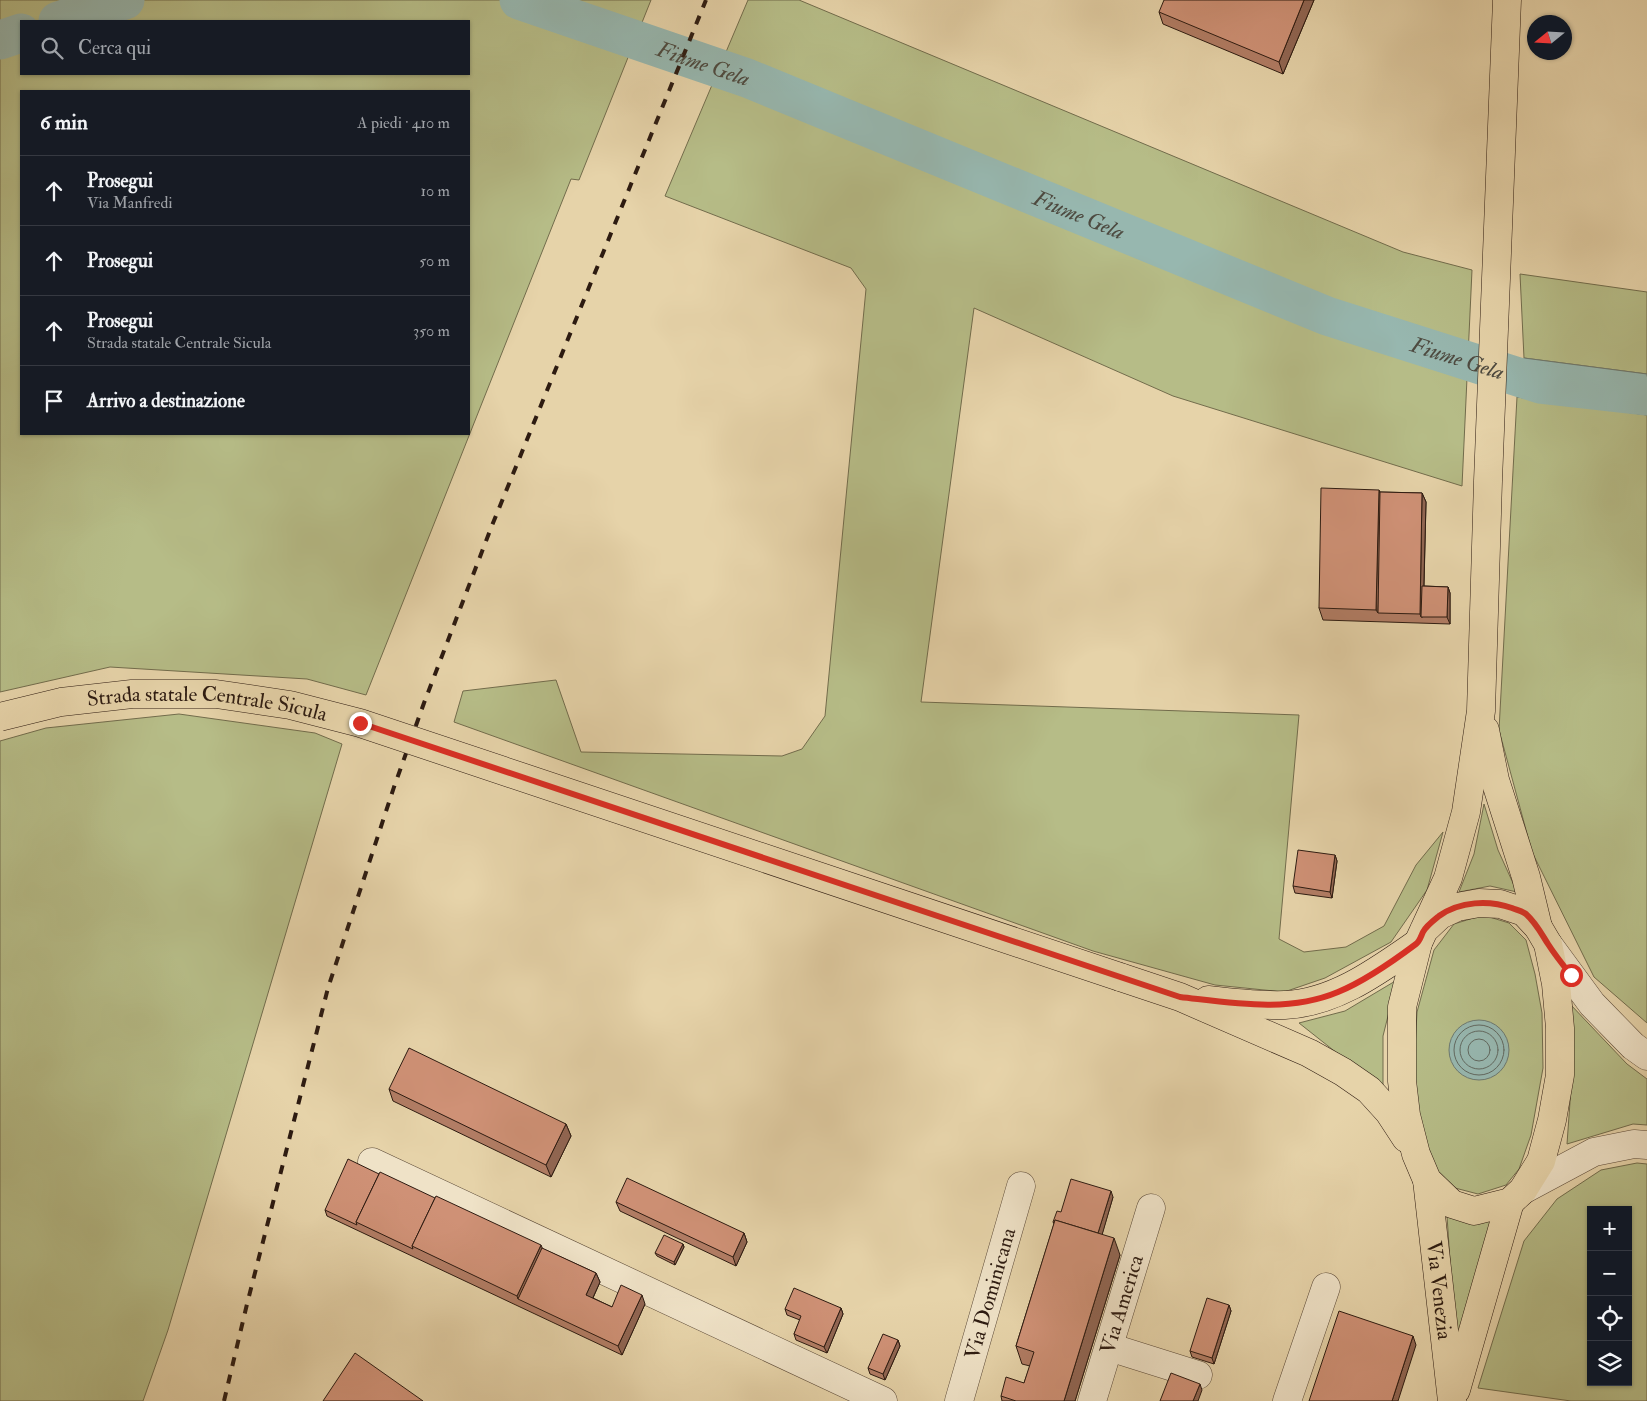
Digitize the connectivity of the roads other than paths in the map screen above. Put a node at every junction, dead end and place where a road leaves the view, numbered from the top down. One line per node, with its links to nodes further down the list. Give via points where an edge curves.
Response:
1 (1507, 0): 2 (main road)
2 (1481, 711): 4 (main road, via 1466,812 1448,878); 5 (main road, Via Venezia, via 1495,780)
3 (0, 717): 6 (main road, Strada statale Centrale Sicula, bridge, via 61,702 132,694 216,694 290,705 360,723)
4 (1421, 936): 5 (main road, Strada statale Centrale Sicula, via 1440,915 1479,902 1500,904 1524,912); 6 (main road, Strada statale Centrale Sicula, via 1359,982 1316,999 1287,1005); 9 (main road, via 1402,1007 1402,1081)
5 (1543, 936): 7 (street, via 1592,1004); 13 (main road, Via Venezia, via 1556,984 1560,1075 1540,1161)
6 (1180, 997): 9 (main road, Strada statale Centrale Sicula, via 1310,1053 1343,1072 1369,1090 1389,1112)
7 (1647, 1056)
8 (1647, 1145): 13 (street, via 1634,1144 1594,1152)
9 (1416, 1154): 11 (main road)
10 (372, 1162): 18 (street)
11 (1427, 1180): 13 (main road, via 1452,1204 1474,1210); 22 (main road, Via Venezia)
12 (1021, 1186): 19 (street, Via Dominicana)
13 (1516, 1196): 22 (main road, Via Venezia)
14 (1151, 1208): 16 (street, Via America)
15 (1326, 1287): 21 (street)
16 (1109, 1346): 17 (street); 20 (street, Via America)
17 (1198, 1375)
18 (883, 1401)
19 (959, 1401)
20 (1092, 1401)
21 (1287, 1401)
22 (1453, 1401)

